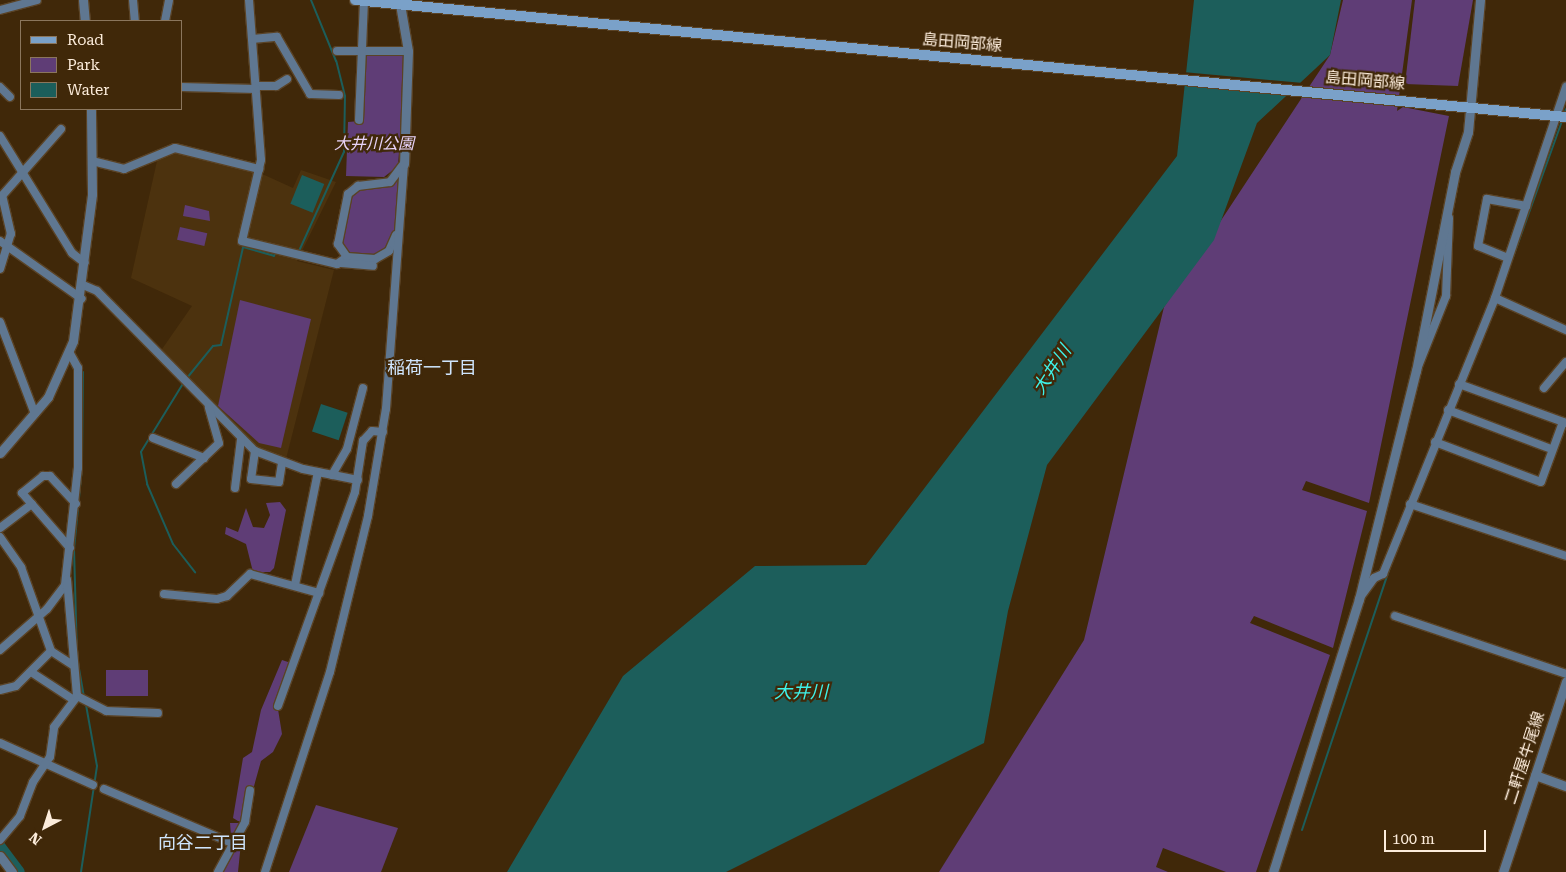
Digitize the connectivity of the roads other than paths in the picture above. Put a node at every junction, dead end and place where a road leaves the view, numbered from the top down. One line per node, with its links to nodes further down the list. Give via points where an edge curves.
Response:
1 (36, 0): 9 (street)
2 (83, 0): 10 (street)
3 (133, 0): 11 (street)
4 (168, 0): 12 (street)
5 (249, 0): 13 (street)
6 (360, 0): 8 (main road, 島田岡部線); 16 (street)
7 (1480, 0): 24 (street)
8 (400, 2): 15 (street); 24 (main road, 島田岡部線)
9 (0, 10)
10 (85, 20)
11 (135, 20)
12 (165, 20)
13 (252, 39): 21 (street); 22 (street, via 277,37 310,94)
14 (337, 51): 16 (street)
15 (408, 51): 16 (street); 32 (street)
16 (362, 52): 28 (street)
17 (287, 80): 21 (street, via 276,86)
18 (0, 87): 23 (street)
19 (182, 87): 21 (street)
20 (1566, 87): 26 (street)
21 (256, 88): 33 (street)
22 (339, 95)
23 (10, 97)
24 (1467, 106): 26 (main road, 島田岡部線); 38 (street)
25 (91, 110): 31 (street)
26 (1555, 116): 27 (main road, 島田岡部線); 37 (street)
27 (1566, 117)
28 (359, 120)
29 (61, 129): 34 (street)
30 (0, 136): 34 (street)
31 (92, 162): 33 (street, via 124,170 175,148); 44 (street)
32 (404, 164): 36 (street); 42 (street, via 390,182 358,186 348,194 337,238)
33 (259, 168): 45 (street, via 242,241)
34 (22, 171): 35 (street); 44 (street, via 72,253)
35 (1, 197): 40 (street, via 10,222)
36 (402, 198): 41 (street, via 394,244); 48 (street)
37 (1526, 206): 43 (street); 43 (street, via 1487,199 1478,246)
38 (1449, 218): 56 (street); 56 (street, via 1446,296)
39 (0, 241): 40 (street)
40 (9, 246): 47 (street); 50 (street)
41 (383, 256): 42 (street); 48 (street, via 394,267)
42 (347, 257): 45 (street)
43 (1508, 258): 51 (street)
44 (85, 263): 49 (street)
45 (341, 263): 46 (street)
46 (373, 266)
47 (0, 269)
48 (397, 279): 64 (street)
49 (83, 285): 50 (street); 60 (street, via 98,292)
50 (82, 298): 54 (street)
51 (1494, 298): 53 (street); 57 (street)
52 (0, 322): 62 (street)
53 (1566, 330)
54 (69, 352): 62 (street, via 56,384); 79 (street, via 78,368)
55 (1566, 362): 59 (street)
56 (1416, 371): 89 (street)
57 (1459, 384): 61 (street); 63 (street)
58 (363, 388): 74 (street, via 347,449)
59 (1544, 388)
60 (209, 407): 66 (street); 71 (street, via 219,443)
61 (1448, 410): 67 (street); 68 (street)
62 (35, 414): 70 (street)
63 (1565, 422): 68 (street)
64 (383, 432): 75 (street, via 372,431 363,441); 114 (street, via 330,672)
65 (153, 438): 71 (street)
66 (241, 439): 69 (street); 77 (street)
67 (1435, 442): 68 (street, via 1541,482); 80 (street)
68 (1551, 449)
69 (255, 451): 72 (street); 72 (street, via 250,478 279,482)
70 (0, 453)
71 (204, 458): 76 (street)
72 (282, 462): 73 (street)
73 (318, 472): 74 (street); 86 (street)
74 (332, 475): 75 (street)
75 (358, 480): 88 (street)
76 (176, 484)
77 (235, 488)
78 (32, 504): 79 (street, via 22,493 43,476 50,476); 81 (street); 83 (street)
79 (76, 504): 83 (street)
80 (1410, 504): 84 (street); 89 (street, via 1383,574 1374,578)
81 (0, 528)
82 (0, 537): 90 (street, via 21,567)
83 (70, 548): 85 (street)
84 (1566, 556)
85 (67, 577): 90 (street, via 53,603); 94 (street)
86 (294, 585): 87 (street, via 250,574 227,596 217,599); 88 (street)
87 (164, 594)
88 (319, 594): 100 (street)
89 (1358, 599): 115 (street)
90 (39, 615): 92 (street); 93 (street)
91 (1395, 616): 96 (street)
92 (0, 650)
93 (51, 651): 94 (street); 95 (street)
94 (74, 666): 99 (street)
95 (31, 672): 98 (street, via 16,686); 99 (street)
96 (1566, 674)
97 (1566, 682): 104 (street, 二軒屋牛尾線)
98 (0, 690)
99 (80, 699): 101 (street, via 106,711); 103 (street, via 54,727)
100 (278, 706)
101 (158, 714)
102 (0, 742): 103 (street)
103 (46, 765): 105 (street); 109 (street, via 32,782 16,824)
104 (1535, 775): 106 (street); 116 (street, 二軒屋牛尾線)
105 (93, 785)
106 (1566, 786)
107 (104, 790): 110 (street)
108 (250, 790): 110 (street, via 245,822)
109 (0, 840)
110 (234, 844): 113 (street)
111 (0, 856): 112 (street)
112 (12, 872)
113 (218, 872)
114 (266, 872)
115 (1273, 872)
116 (1503, 872)

